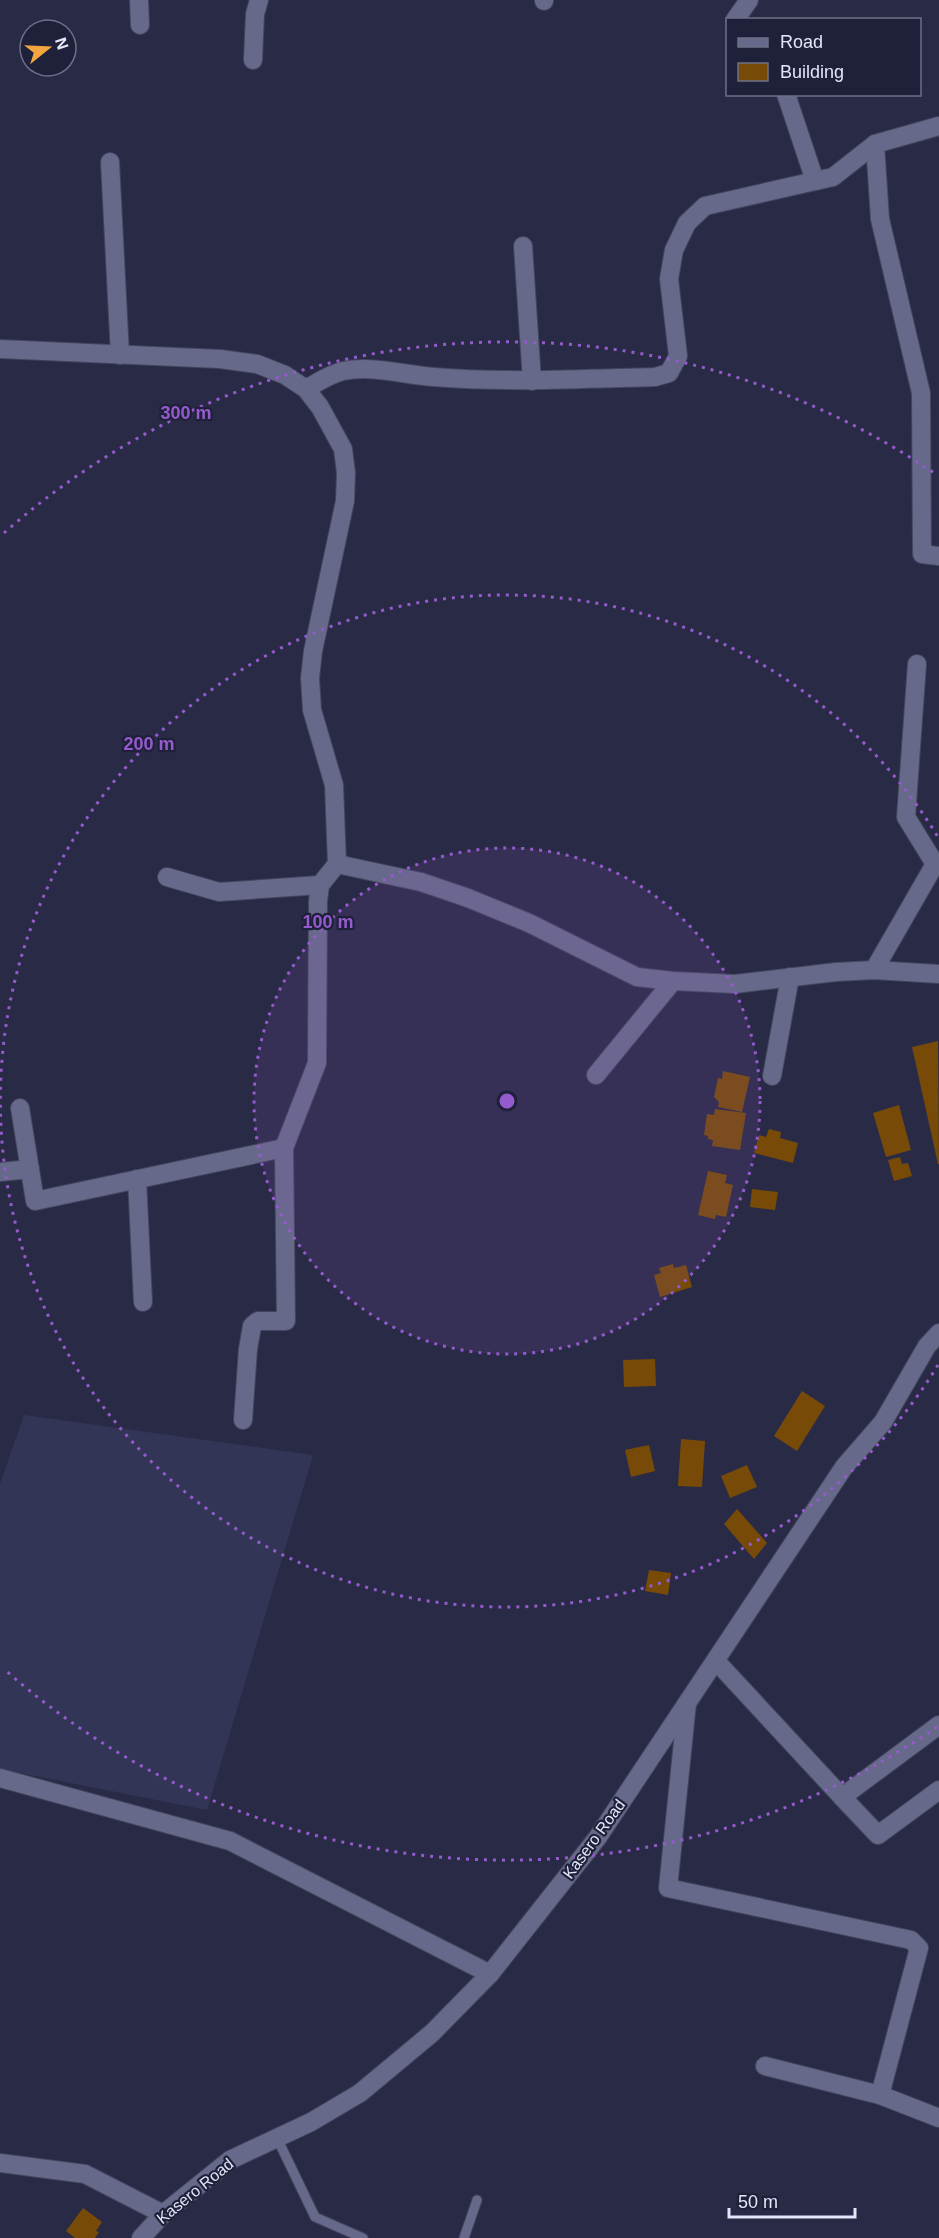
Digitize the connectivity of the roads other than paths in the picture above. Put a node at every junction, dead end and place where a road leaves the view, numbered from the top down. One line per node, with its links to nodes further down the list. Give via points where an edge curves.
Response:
1 (140, 0): 5 (street)
2 (259, 0): 6 (street)
3 (749, 0): 4 (street)
4 (736, 18)
5 (140, 25)
6 (253, 60)
7 (787, 96): 11 (street)
8 (939, 126): 9 (street)
9 (875, 144): 11 (street, via 833,177); 17 (street, via 880,219 921,393 922,554)
10 (110, 162): 14 (street)
11 (815, 181): 15 (street, via 705,206 687,223 674,250 669,279 678,356 669,373 655,377)
12 (523, 246): 15 (street)
13 (0, 349): 14 (street)
14 (120, 355): 16 (street, via 257,364)
15 (532, 381): 16 (street, via 366,370 331,374)
16 (306, 389): 19 (street, via 342,449 346,473 345,501 310,678 312,710 334,785)
17 (939, 556)
18 (917, 664): 22 (street, via 906,817 935,864)
19 (337, 864): 21 (street); 25 (street, via 421,882 468,898 529,923 637,977)
20 (167, 877): 21 (street, via 219,892)
21 (320, 885): 29 (street, via 317,1064)
22 (874, 970): 23 (street); 24 (street)
23 (939, 974)
24 (790, 977): 25 (street, via 735,984); 27 (street)
25 (673, 981): 26 (street)
26 (596, 1076)
27 (772, 1076)
28 (20, 1108): 30 (street)
29 (284, 1148): 32 (street); 35 (street, via 286,1321 258,1321 252,1326)
30 (30, 1169): 31 (street); 32 (street, via 35,1201)
31 (0, 1172)
32 (136, 1179): 33 (street)
33 (143, 1302)
34 (939, 1334): 36 (street, Kasero Road, via 927,1346 883,1422 844,1467)
35 (243, 1420)
36 (716, 1660): 37 (street, Kasero Road); 41 (street)
37 (687, 1703): 42 (street, Kasero Road, via 598,1837); 44 (street, via 668,1888 910,1940 919,1948)
38 (939, 1725): 41 (street)
39 (0, 1778): 42 (street, via 230,1841)
40 (939, 1790): 41 (street, via 878,1835)
41 (842, 1797)
42 (490, 1974): 46 (street, Kasero Road, via 432,2033 360,2093)
43 (765, 2066): 44 (street)
44 (880, 2095): 45 (street)
45 (939, 2118)
46 (277, 2138): 49 (street, Kasero Road, via 231,2160); 51 (lane, via 315,2217)
47 (0, 2163): 49 (street, via 85,2174)
48 (477, 2200): 52 (lane)
49 (163, 2214): 50 (street, Kasero Road)
50 (141, 2238)
51 (363, 2238)
52 (464, 2238)

